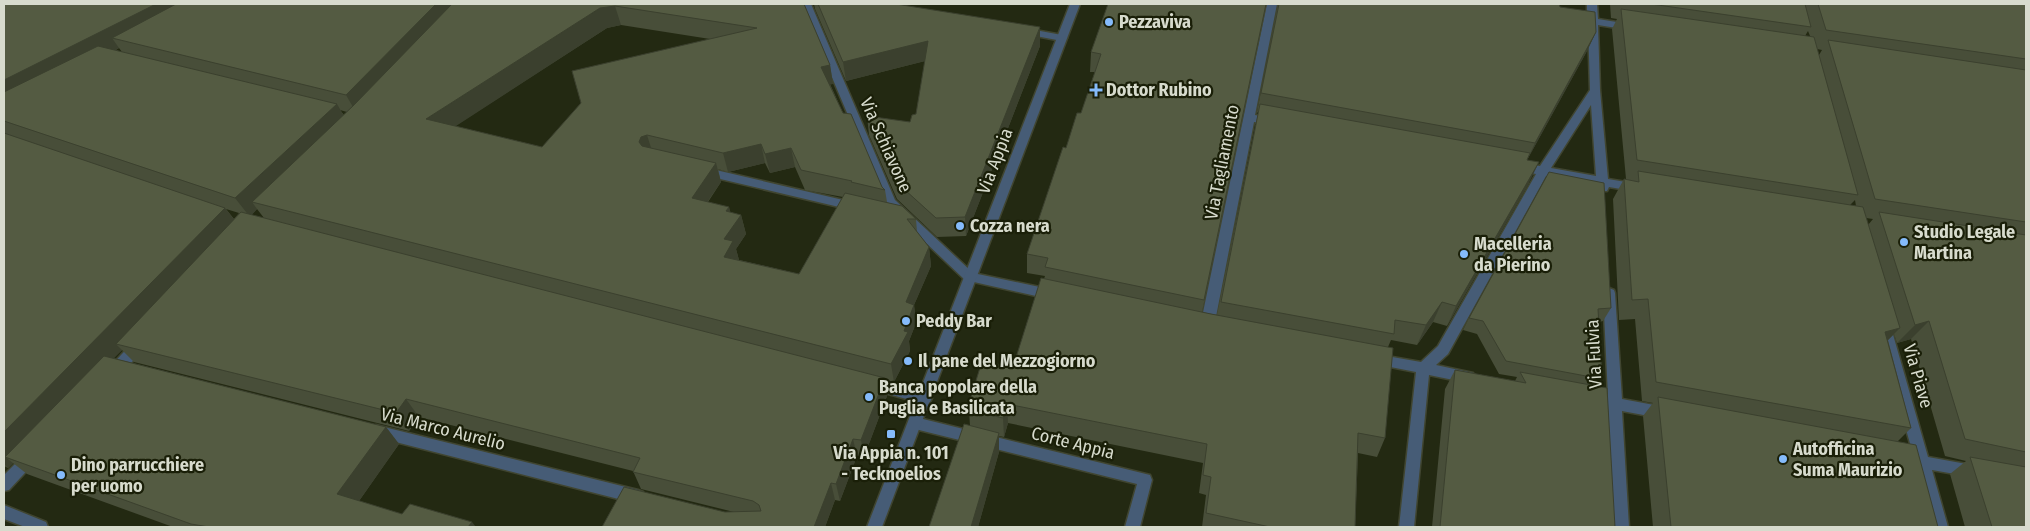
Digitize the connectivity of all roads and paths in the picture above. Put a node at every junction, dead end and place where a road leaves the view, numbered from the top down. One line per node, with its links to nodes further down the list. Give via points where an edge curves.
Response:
1 (806, 4): 21 (street, Via Schiavone, via 890,202)
2 (1075, 4): 9 (street, Via Appia)
3 (1272, 4): 11 (street, Via Tagliamento)
4 (1592, 4): 6 (street)
5 (1565, 17): 6 (street)
6 (1593, 21): 8 (street); 10 (street)
7 (1011, 29): 9 (street)
8 (1642, 29)
9 (1062, 38): 22 (street, Via Appia)
10 (1595, 90): 15 (street); 16 (street)
11 (1249, 118): 12 (street); 26 (street, Via Tagliamento)
12 (1288, 125)
13 (1504, 164): 15 (street)
14 (692, 169): 19 (street)
15 (1543, 171): 16 (street); 30 (street, via 1443,350)
16 (1602, 182): 17 (street); 18 (street)
17 (1651, 190)
18 (1605, 201)
19 (867, 210)
20 (884, 214): 21 (street)
21 (910, 220): 22 (street, Via Schiavone)
22 (969, 277): 24 (street); 36 (street, Via Appia)
23 (1608, 279): 37 (street, Via Fulvia)
24 (1070, 298)
25 (1878, 309): 43 (street, Via Piave)
26 (1207, 327)
27 (146, 338): 29 (street)
28 (1358, 356): 30 (street)
29 (119, 366): 31 (street); 33 (street)
30 (1423, 369): 32 (street); 51 (street)
31 (139, 371)
32 (1481, 379)
33 (106, 380)
34 (858, 380): 36 (street)
35 (1576, 397): 37 (street)
36 (925, 398): 39 (street, Via Appia)
37 (1614, 404): 38 (street); 52 (street, Via Fulvia)
38 (1682, 416)
39 (915, 424): 49 (street, Via Appia); 50 (street, Corte Appia, via 1145,480)
40 (361, 427): 46 (street, Via Marco Aurelio)
41 (38, 450): 45 (street)
42 (1894, 457): 43 (street)
43 (1923, 462): 44 (street); 53 (street, Via Piave)
44 (1989, 474)
45 (4, 485)
46 (652, 500)
47 (4, 512): 48 (street)
48 (42, 527)
49 (874, 527)
50 (1133, 527)
51 (1406, 527)
52 (1622, 527)
53 (1941, 527)

